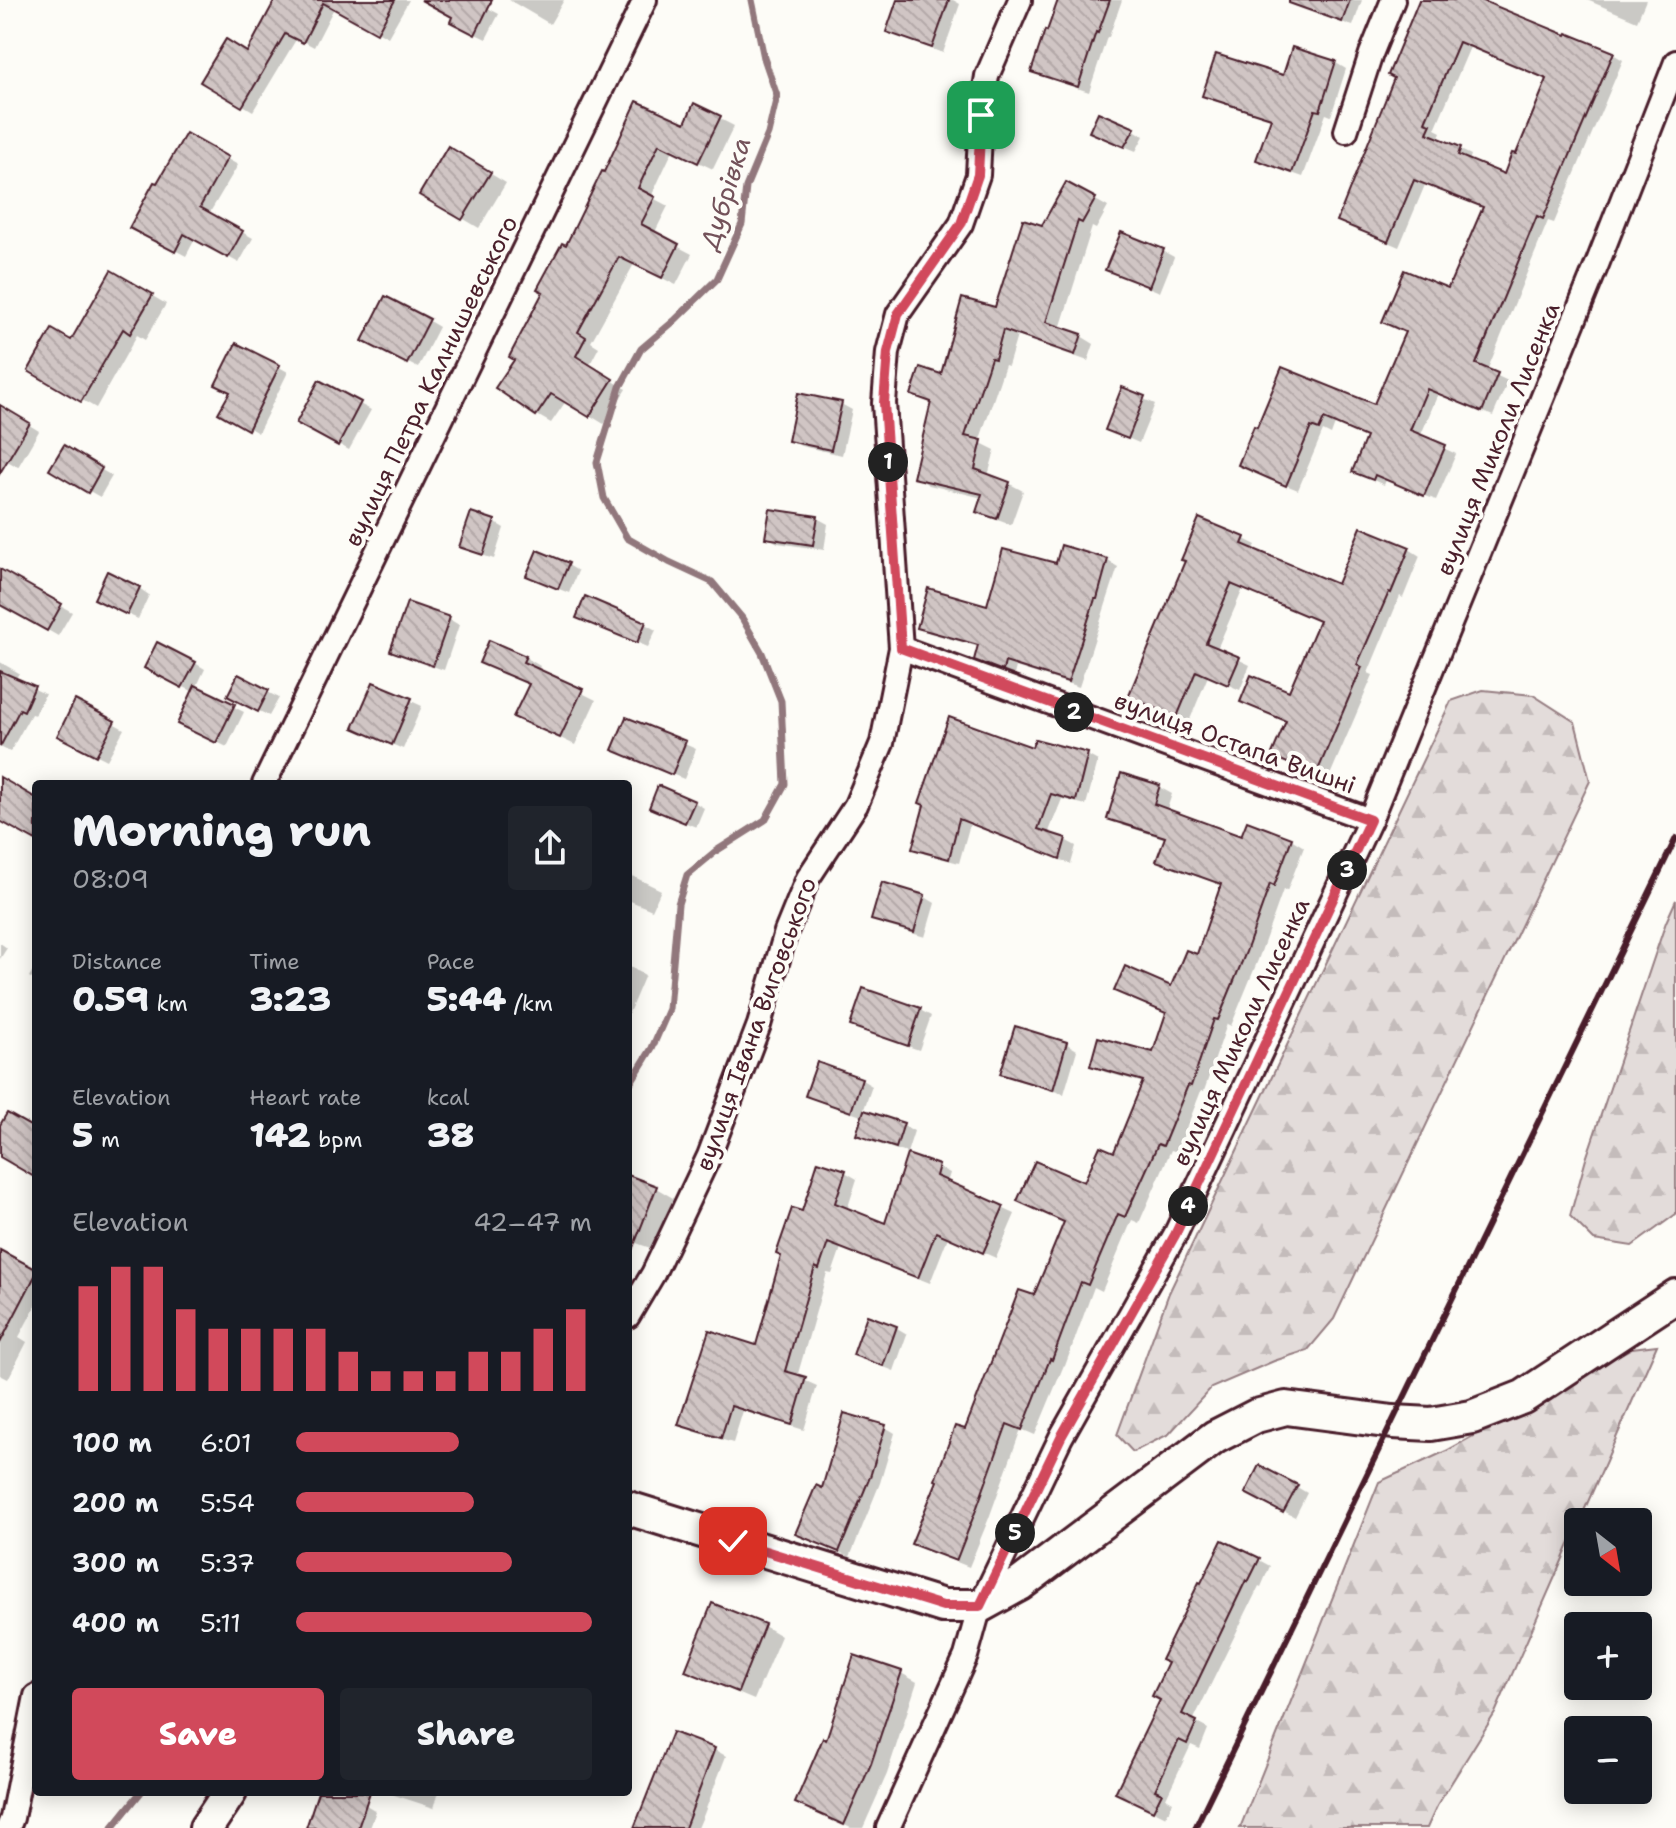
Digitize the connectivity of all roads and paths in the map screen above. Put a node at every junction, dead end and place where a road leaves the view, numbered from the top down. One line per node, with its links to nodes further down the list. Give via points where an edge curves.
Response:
1 (645, 0): 7 (street, вулиця Петра Калнишевського)
2 (1020, 0): 6 (street, вулиця Івана Виговського, via 987,76 978,175 961,224 898,314 888,352 884,403)
3 (1393, 0): 5 (street)
4 (1676, 62): 8 (street, вулиця Миколи Лисенка)
5 (1346, 131)
6 (901, 648): 8 (street, вулиця Остапа Вишні); 10 (street, вулиця Івана Виговського, via 882,743 856,805 808,878 709,1156)
7 (266, 780)
8 (1370, 820): 12 (street, вулиця Миколи Лисенка, via 1175,1235 1061,1437)
9 (1676, 1296): 12 (main road, via 1523,1397 1472,1417 1431,1424 1286,1408 1256,1416 1215,1437 1020,1584)
10 (632, 1309)
11 (632, 1509): 12 (main road, via 943,1606)
12 (980, 1606): 17 (street, вулиця Миколи Лисенка, via 966,1656)
13 (32, 1716): 15 (street)
14 (227, 1796): 16 (main road)
15 (8, 1828)
16 (206, 1828)
17 (888, 1828)

